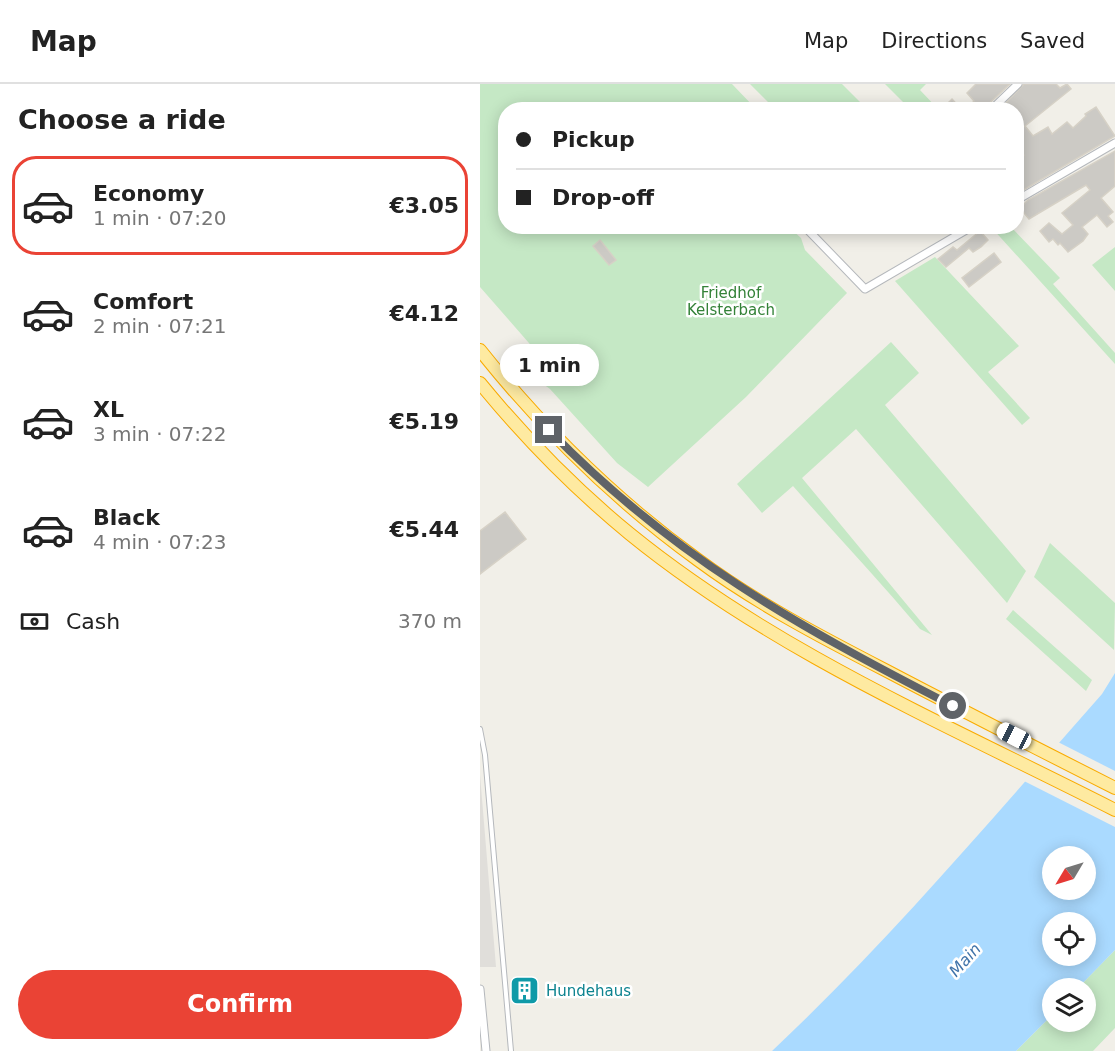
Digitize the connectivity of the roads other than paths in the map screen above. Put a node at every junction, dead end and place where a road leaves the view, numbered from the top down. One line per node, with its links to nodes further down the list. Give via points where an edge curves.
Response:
1 (1018, 84): 2 (street)
2 (999, 102)
3 (1115, 142): 4 (street)
4 (1024, 195)
5 (813, 234): 6 (street, via 865,289)
6 (959, 234)
7 (480, 350): 10 (highway, via 566,447 624,502 682,549 782,615)
8 (480, 383): 11 (highway, via 564,475 654,552 722,601 921,712)
9 (480, 729): 14 (lane)
10 (1115, 788)
11 (1115, 810)
12 (480, 990): 13 (street)
13 (486, 1051)
14 (511, 1051)

